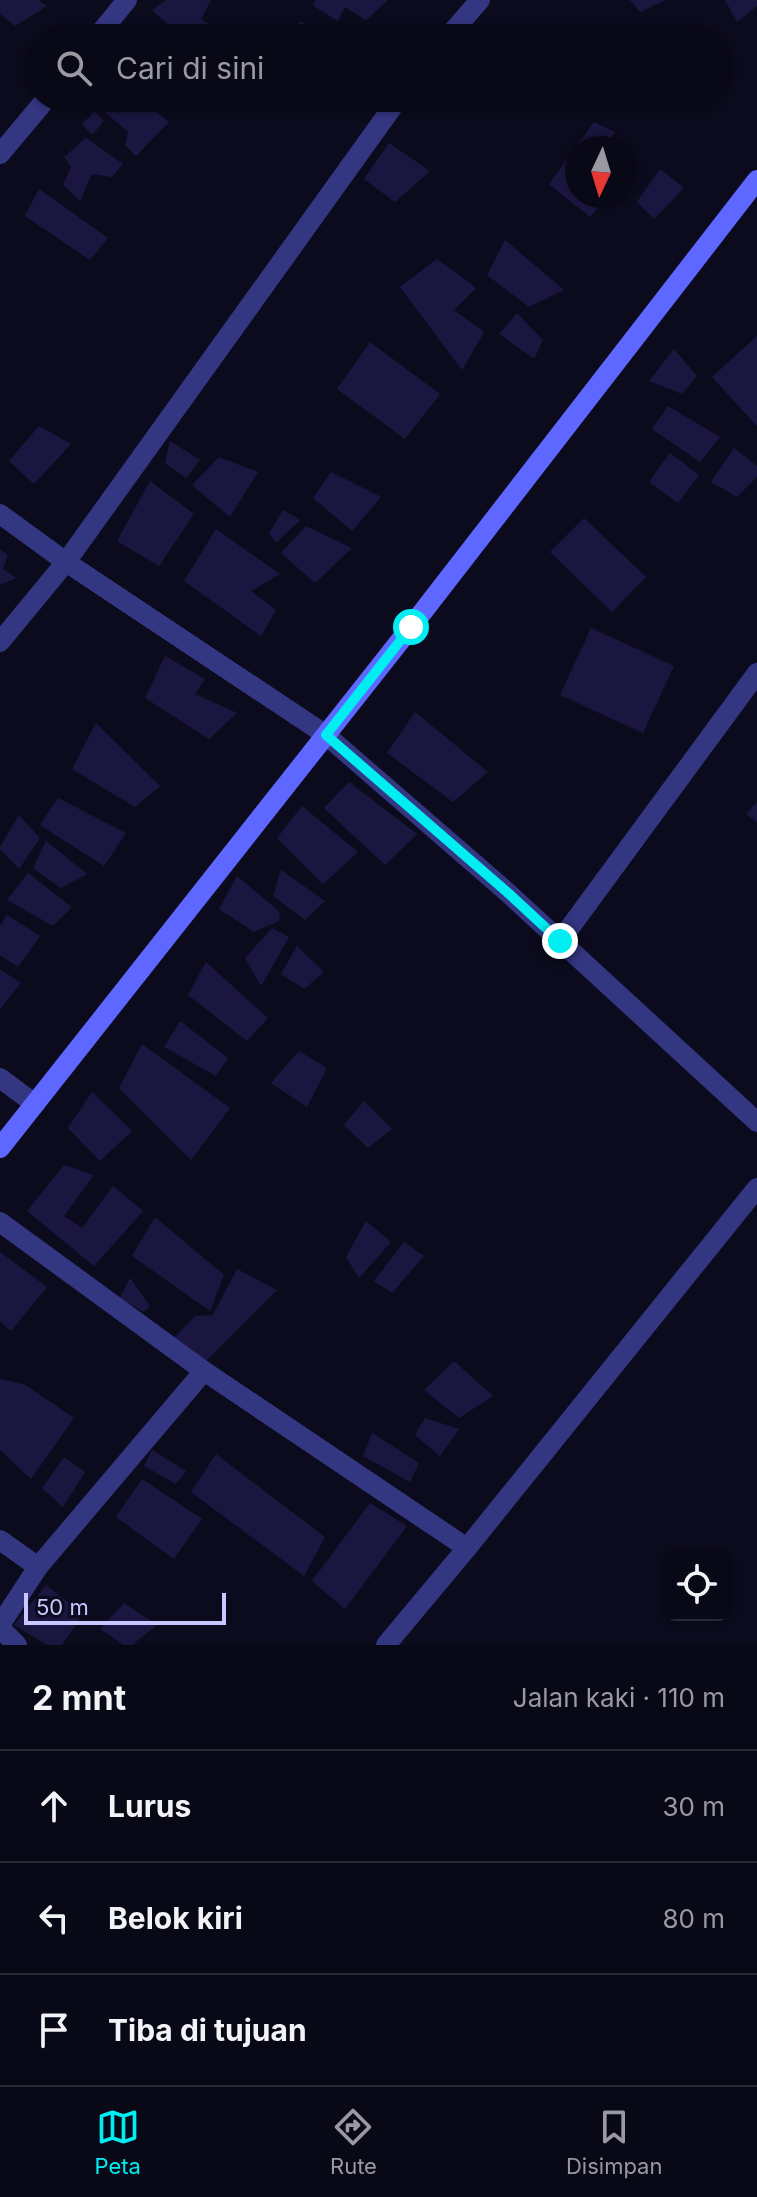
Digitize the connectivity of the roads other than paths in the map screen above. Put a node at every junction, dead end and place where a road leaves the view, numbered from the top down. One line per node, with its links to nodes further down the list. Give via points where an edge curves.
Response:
1 (127, 0): 3 (street)
2 (480, 0): 4 (street)
3 (107, 24)
4 (459, 24)
5 (35, 112): 7 (street)
6 (389, 112): 10 (street)
7 (0, 154)
8 (757, 180): 13 (main road)
9 (0, 514): 10 (street)
10 (66, 562): 11 (street); 13 (street)
11 (0, 642)
12 (757, 673): 14 (street)
13 (326, 735): 14 (street); 16 (main road)
14 (560, 941): 17 (street)
15 (0, 1078): 16 (street)
16 (35, 1104): 18 (main road)
17 (757, 1122)
18 (0, 1148)
19 (757, 1188): 23 (street)
20 (0, 1222): 21 (street)
21 (204, 1371): 23 (street); 24 (street)
22 (0, 1540): 24 (street)
23 (467, 1548): 27 (street)
24 (38, 1567): 25 (street)
25 (0, 1627): 26 (street)
26 (17, 1645)
27 (386, 1645)

